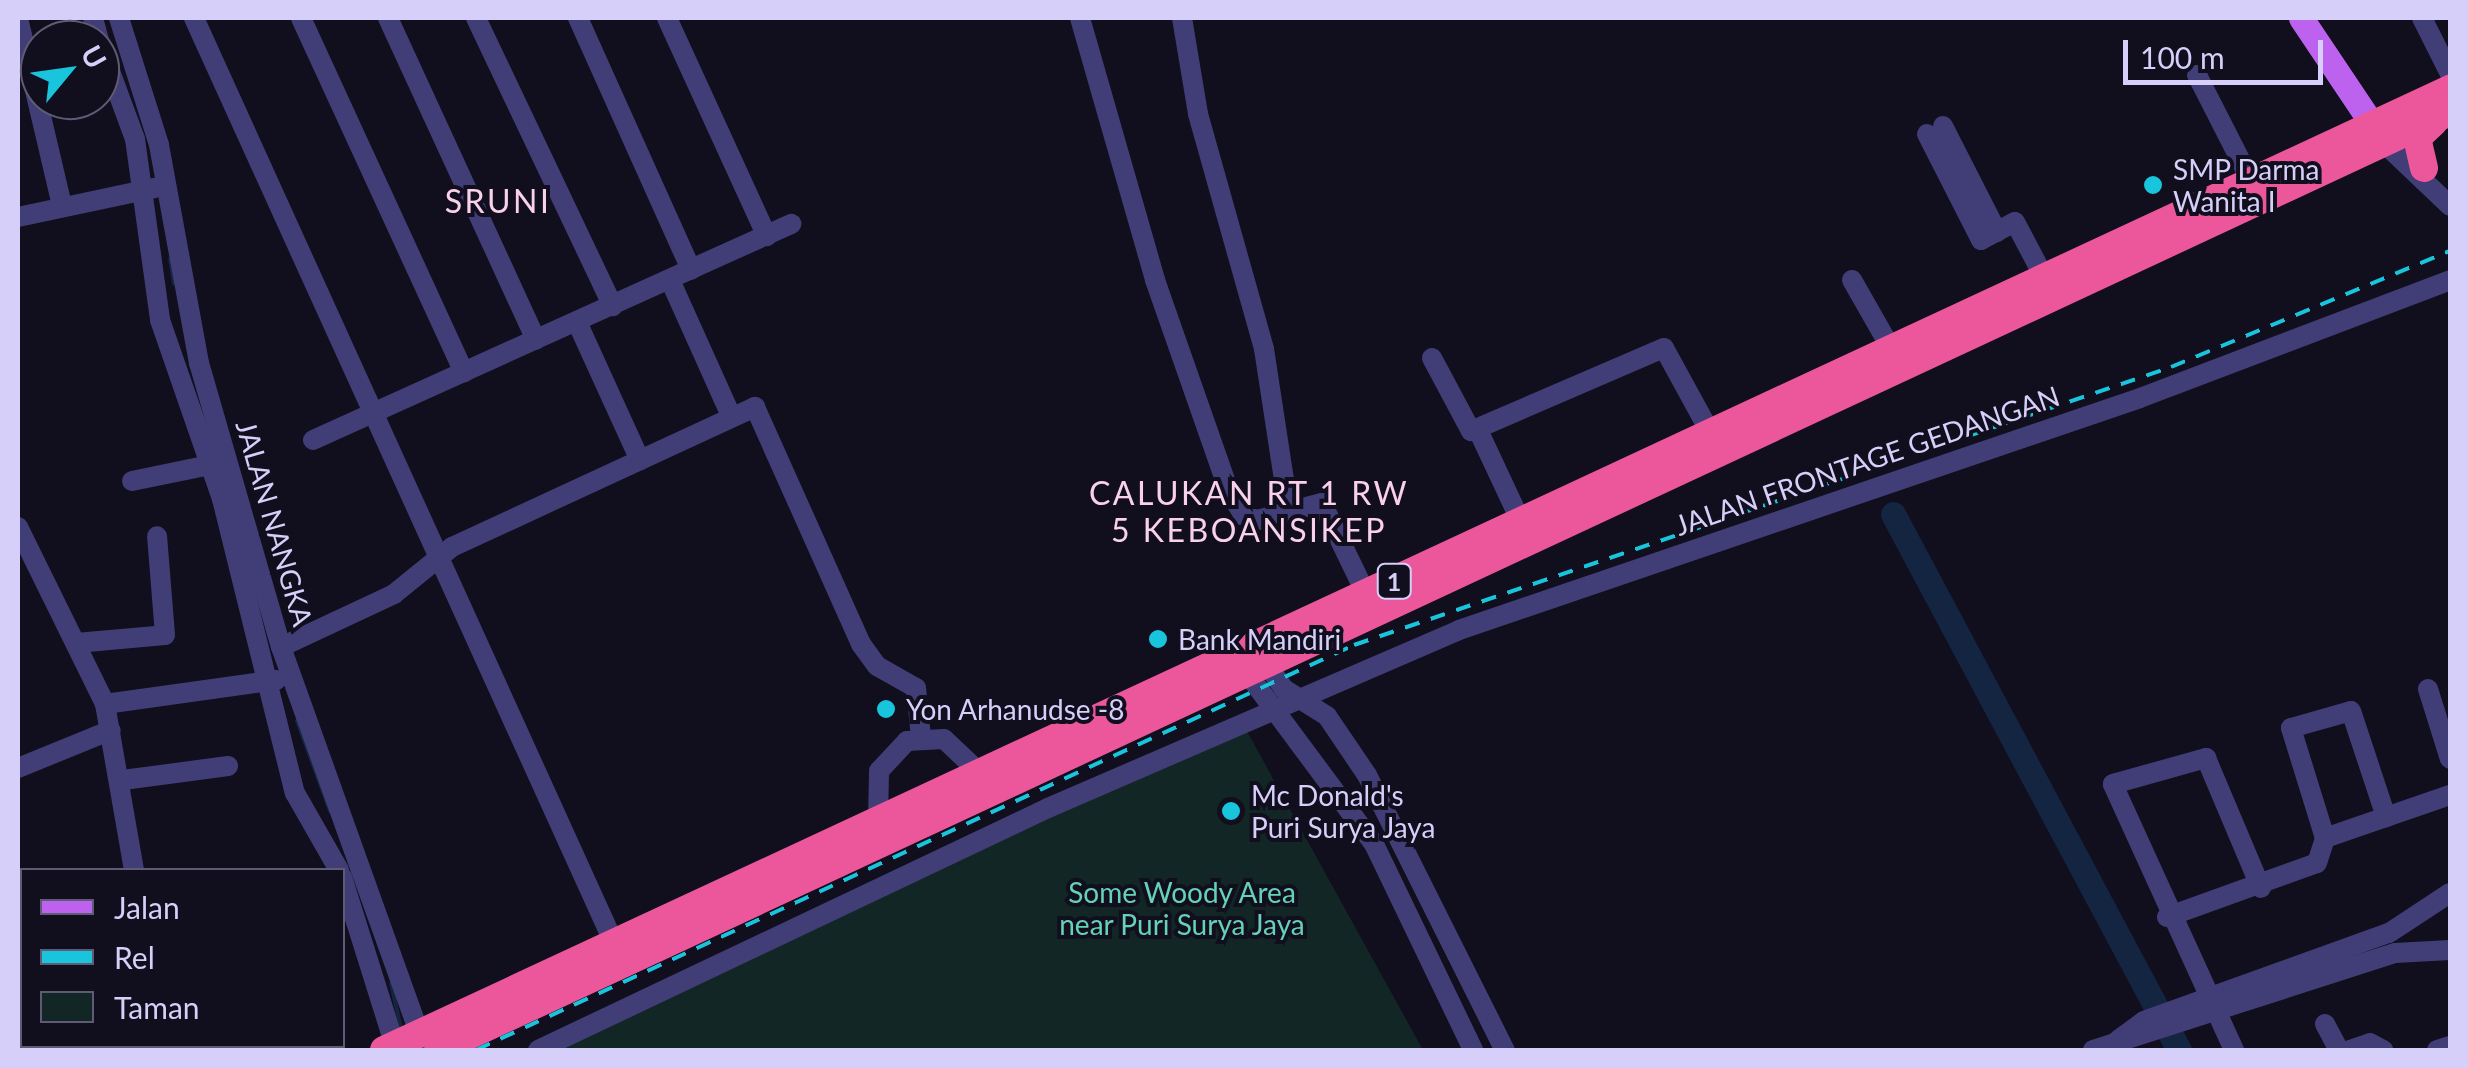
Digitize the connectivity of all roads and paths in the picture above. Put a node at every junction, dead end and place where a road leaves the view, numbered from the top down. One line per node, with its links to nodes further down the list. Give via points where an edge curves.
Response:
1 (18, 18): 23 (street)
2 (194, 18): 39 (street)
3 (301, 18): 38 (street)
4 (388, 18): 35 (street)
5 (476, 18): 33 (street)
6 (578, 18): 27 (street)
7 (667, 18): 26 (street)
8 (1080, 18): 47 (street, via 1155,280 1229,491 1244,516 1257,520)
9 (1182, 18): 47 (street, via 1202,133 1264,349)
10 (2301, 18): 18 (main road)
11 (2320, 18): 18 (main road)
12 (2422, 18): 14 (street)
13 (120, 67): 21 (street, JALAN NANGKA)
14 (2450, 74)
15 (2197, 75): 20 (street)
16 (2448, 106): 18 (highway, 1); 19 (highway, via 2417,138)
17 (1935, 130): 28 (street, via 1981,240 2015,222)
18 (2388, 131): 19 (street); 20 (highway, 1); 22 (street); 55 (highway, 1)
19 (2424, 168): 22 (street)
20 (2252, 183): 28 (highway, 1)
21 (155, 188): 23 (street); 32 (street, JALAN NANGKA)
22 (2448, 204)
23 (62, 206): 24 (street)
24 (18, 217)
25 (792, 224): 26 (street)
26 (767, 236): 27 (street)
27 (691, 270): 29 (street)
28 (2045, 279): 36 (highway, 1)
29 (670, 280): 33 (street); 40 (street)
30 (1852, 280): 36 (street)
31 (2450, 280): 58 (street, JALAN FRONTAGE GEDANGAN, via 2140,398 1458,630)
32 (170, 294): 45 (street); 54 (street, JALAN NANGKA)
33 (613, 306): 34 (street)
34 (577, 322): 35 (street); 44 (street)
35 (536, 340): 38 (street)
36 (1892, 350): 42 (highway, 1)
37 (1432, 358): 41 (street, via 1466,426)
38 (464, 372): 39 (street)
39 (376, 412): 43 (street); 51 (street)
40 (732, 416): 44 (street); 62 (street, via 755,406 861,644 876,666 916,688)
41 (1478, 430): 42 (street, via 1664,348); 48 (street)
42 (1711, 434): 48 (highway, 1)
43 (313, 440)
44 (640, 460): 51 (street, via 452,547)
45 (210, 465): 46 (street); 56 (street)
46 (132, 481)
47 (1288, 506): 52 (street, via 1322,502)
48 (1520, 522): 52 (highway, 1)
49 (18, 526): 53 (street)
50 (157, 536): 53 (street, via 165,635)
51 (438, 565): 54 (street); 83 (street)
52 (1366, 594): 55 (highway, 1)
53 (76, 643): 59 (street)
54 (281, 647): 56 (street, JALAN NANGKA)
55 (1252, 659): 58 (street); 60 (street); 66 (highway, 1); 83 (highway, 1)
56 (279, 679): 59 (street); 73 (street, via 295,793); 74 (street, JALAN NANGKA)
57 (2428, 689): 63 (street)
58 (1305, 700): 60 (street, JALAN FRONTAGE GEDANGAN); 91 (street, via 1367,774)
59 (105, 704): 61 (street)
60 (1270, 712): 89 (street, JALAN FRONTAGE GEDANGAN); 90 (street, via 1334,781 1374,844)
61 (111, 730): 65 (street); 67 (street)
62 (921, 737): 66 (street, via 964,750); 70 (street, via 895,748 878,771)
63 (2450, 759)
64 (228, 766): 67 (street)
65 (18, 768)
66 (980, 773): 70 (highway, 1)
67 (122, 780): 72 (street)
68 (2450, 796): 69 (street)
69 (2386, 817): 71 (street); 71 (street, via 2342,708 2288,733)
70 (878, 820): 83 (highway, 1)
71 (2325, 838): 77 (street, via 2317,863)
72 (134, 868)
73 (338, 868)
74 (345, 868)
75 (345, 869): 80 (street, JALAN NANGKA)
76 (345, 883): 80 (street)
77 (2261, 888): 79 (street); 79 (street, via 2206,758 2116,781 2114,799)
78 (2450, 893): 81 (street)
79 (2167, 917): 84 (street)
80 (367, 932): 87 (street, JALAN NANGKA)
81 (2392, 943): 82 (street); 84 (street)
82 (2450, 950)
83 (618, 953): 87 (highway, 1)
84 (2210, 1006): 86 (street); 93 (street)
85 (2324, 1024): 94 (street)
86 (2135, 1036): 92 (street)
87 (411, 1044)
88 (2450, 1046): 97 (street)
89 (538, 1050)
90 (1473, 1050)
91 (1506, 1050)
92 (2094, 1050)
93 (2234, 1050)
94 (2339, 1050)
95 (2350, 1050): 96 (street, via 2370,1043)
96 (2383, 1050)
97 (2437, 1050)

